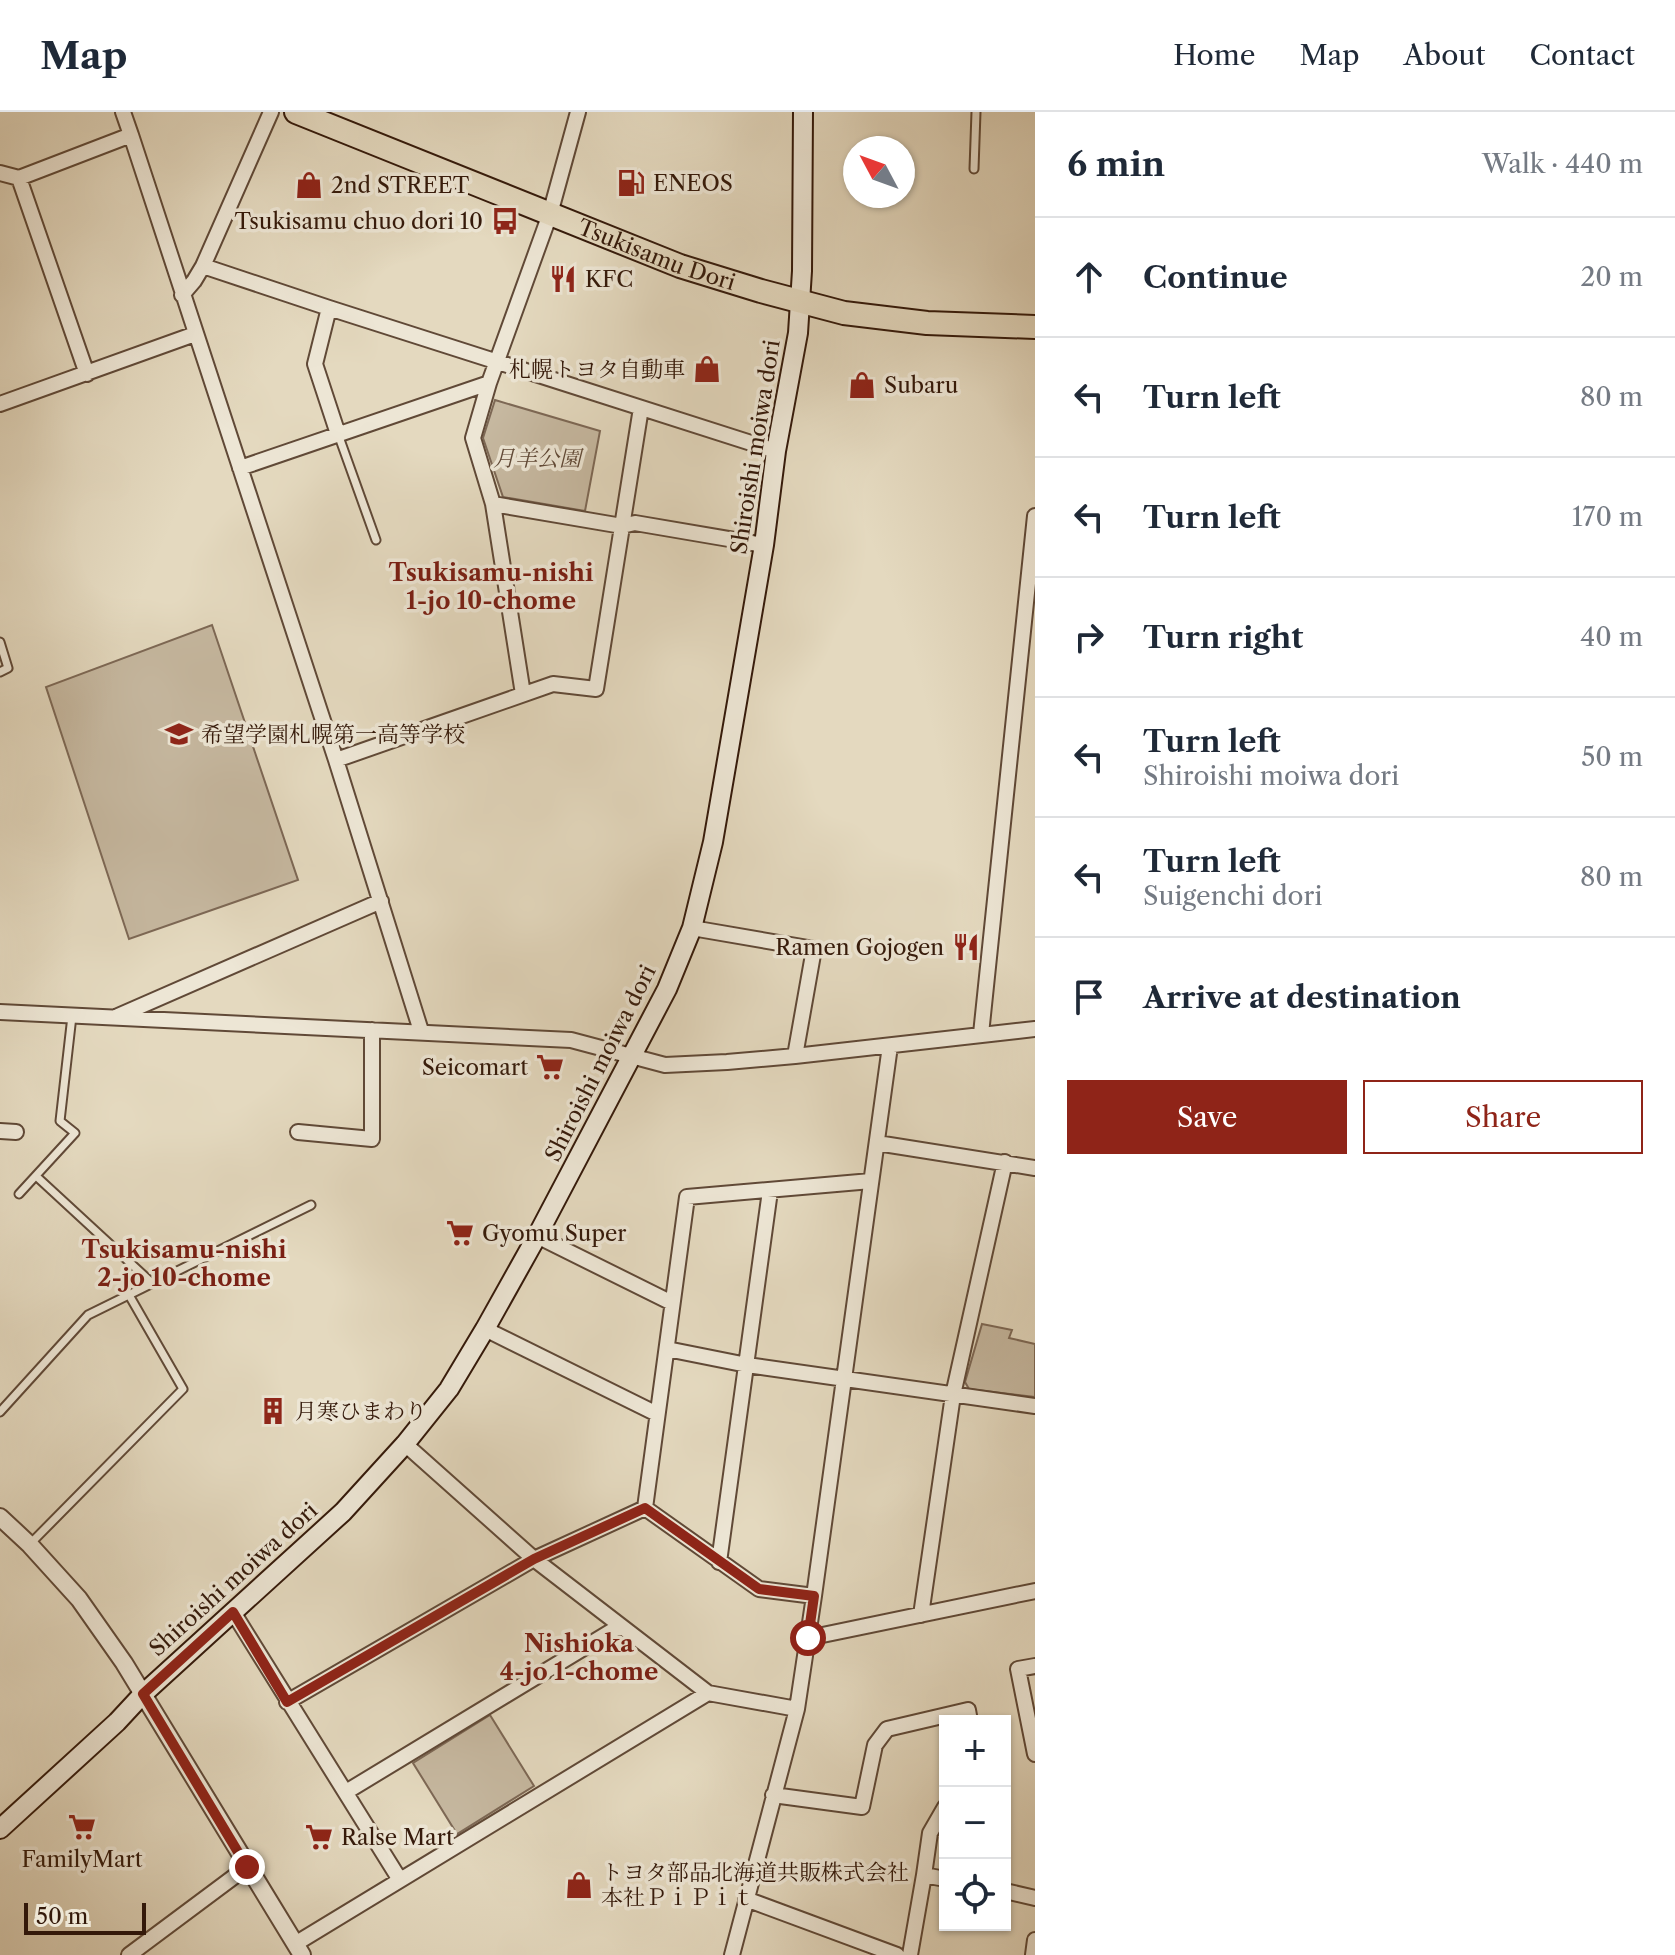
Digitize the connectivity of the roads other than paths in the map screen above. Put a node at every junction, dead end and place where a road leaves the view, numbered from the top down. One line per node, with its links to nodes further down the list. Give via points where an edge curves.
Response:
1 (123, 112): 7 (street)
2 (271, 112): 12 (street)
3 (296, 112): 11 (highway, Tsukisamu Dori)
4 (578, 112): 11 (street)
5 (803, 112): 14 (main road, Shiroishi moiwa dori)
6 (976, 112): 8 (lane)
7 (131, 135): 10 (street); 13 (street)
8 (974, 169)
9 (0, 173): 10 (street)
10 (19, 178): 19 (street)
11 (550, 214): 14 (highway, Tsukisamu Dori, via 706,275); 18 (street)
12 (203, 266): 13 (street); 15 (street)
13 (182, 295): 17 (street)
14 (801, 302): 16 (highway, Tsukisamu Dori, via 927,323); 24 (main road, Shiroishi moiwa dori)
15 (329, 308): 18 (street); 23 (street, via 315,364)
16 (1035, 327)
17 (195, 334): 19 (street); 25 (street)
18 (498, 362): 20 (street); 22 (street)
19 (87, 374): 21 (street)
20 (489, 383): 23 (street); 26 (street, via 473,438)
21 (1, 401)
22 (641, 408): 24 (street); 28 (street)
23 (338, 434): 25 (street); 29 (lane)
24 (776, 451): 30 (main road, Shiroishi moiwa dori)
25 (240, 468): 35 (street)
26 (493, 504): 28 (street); 34 (street)
27 (1035, 516): 31 (street)
28 (622, 526): 30 (street, via 635,523); 34 (street, via 596,689 553,684)
29 (376, 540)
30 (764, 545): 37 (main road, Shiroishi moiwa dori, via 713,842)
31 (1029, 625): 44 (street)
32 (0, 642): 33 (lane, via 8,668)
33 (0, 672)
34 (523, 694): 35 (street)
35 (336, 760): 36 (street)
36 (381, 901): 40 (street); 43 (street)
37 (692, 928): 46 (main road, Shiroishi moiwa dori); 47 (street, via 814,949)
38 (0, 1012): 39 (street)
39 (72, 1016): 40 (street); 54 (lane, via 60,1121 75,1133)
40 (114, 1017): 42 (street)
41 (1035, 1029): 44 (street)
42 (372, 1030): 43 (street); 50 (street, via 372,1139)
43 (421, 1031): 46 (street, via 571,1040)
44 (981, 1034): 45 (street)
45 (890, 1046): 47 (street); 51 (street)
46 (632, 1056): 47 (street, via 665,1065); 59 (main road, Shiroishi moiwa dori)
47 (795, 1056)
48 (0, 1131): 49 (street)
49 (16, 1132)
50 (298, 1132)
51 (877, 1143): 52 (street); 55 (street)
52 (1005, 1162): 53 (street); 67 (street)
53 (1035, 1168)
54 (36, 1176): 57 (lane); 60 (lane)
55 (871, 1181): 56 (street); 66 (street)
56 (770, 1191): 62 (street, via 687,1197); 65 (street)
57 (19, 1194)
58 (311, 1205): 60 (lane)
59 (537, 1236): 62 (street); 63 (main road, Shiroishi moiwa dori)
60 (152, 1283): 61 (lane)
61 (129, 1295): 69 (lane, via 88,1315); 74 (lane, via 183,1389)
62 (672, 1303): 64 (street)
63 (485, 1329): 70 (street); 71 (main road, Shiroishi moiwa dori, via 449,1389)
64 (667, 1349): 65 (street); 70 (street)
65 (747, 1365): 66 (street); 76 (street)
66 (843, 1377): 67 (street); 78 (street)
67 (953, 1395): 68 (street); 80 (street)
68 (1035, 1406)
69 (0, 1412)
70 (657, 1414): 72 (street)
71 (405, 1444): 75 (street); 79 (main road, Shiroishi moiwa dori, via 343,1512)
72 (645, 1508): 75 (street); 76 (street)
73 (0, 1517): 74 (street)
74 (30, 1545): 85 (street, via 79,1599)
75 (534, 1559): 81 (street); 86 (street)
76 (719, 1562): 78 (street, via 759,1589)
77 (1035, 1591): 80 (street)
78 (814, 1596): 82 (street)
79 (233, 1612): 85 (main road, Shiroishi moiwa dori); 86 (street)
80 (921, 1615): 82 (street)
81 (620, 1626): 84 (street); 92 (street)
82 (808, 1638): 87 (street)
83 (1035, 1666): 91 (street, via 1018,1669)
84 (708, 1693): 87 (street); 99 (street)
85 (143, 1694): 95 (main road, Shiroishi moiwa dori); 96 (street)
86 (287, 1702): 92 (street)
87 (797, 1709): 93 (street)
88 (947, 1715): 89 (street, via 968,1710)
89 (969, 1715)
90 (939, 1717): 93 (street, via 887,1729 875,1745 862,1807)
91 (1035, 1754)
92 (346, 1792): 99 (street)
93 (773, 1795): 102 (street)
94 (939, 1817): 97 (street, via 930,1833)
95 (0, 1829)
96 (247, 1867): 104 (street); 105 (street)
97 (924, 1875): 98 (street); 108 (street)
98 (939, 1878)
99 (400, 1880): 104 (street)
100 (1011, 1892): 101 (street)
101 (1035, 1898)
102 (746, 1899): 106 (street); 107 (street)
103 (1035, 1940): 109 (street)
104 (298, 1949)
105 (129, 1955)
106 (732, 1955)
107 (897, 1955)
108 (910, 1955)
109 (1033, 1955)

